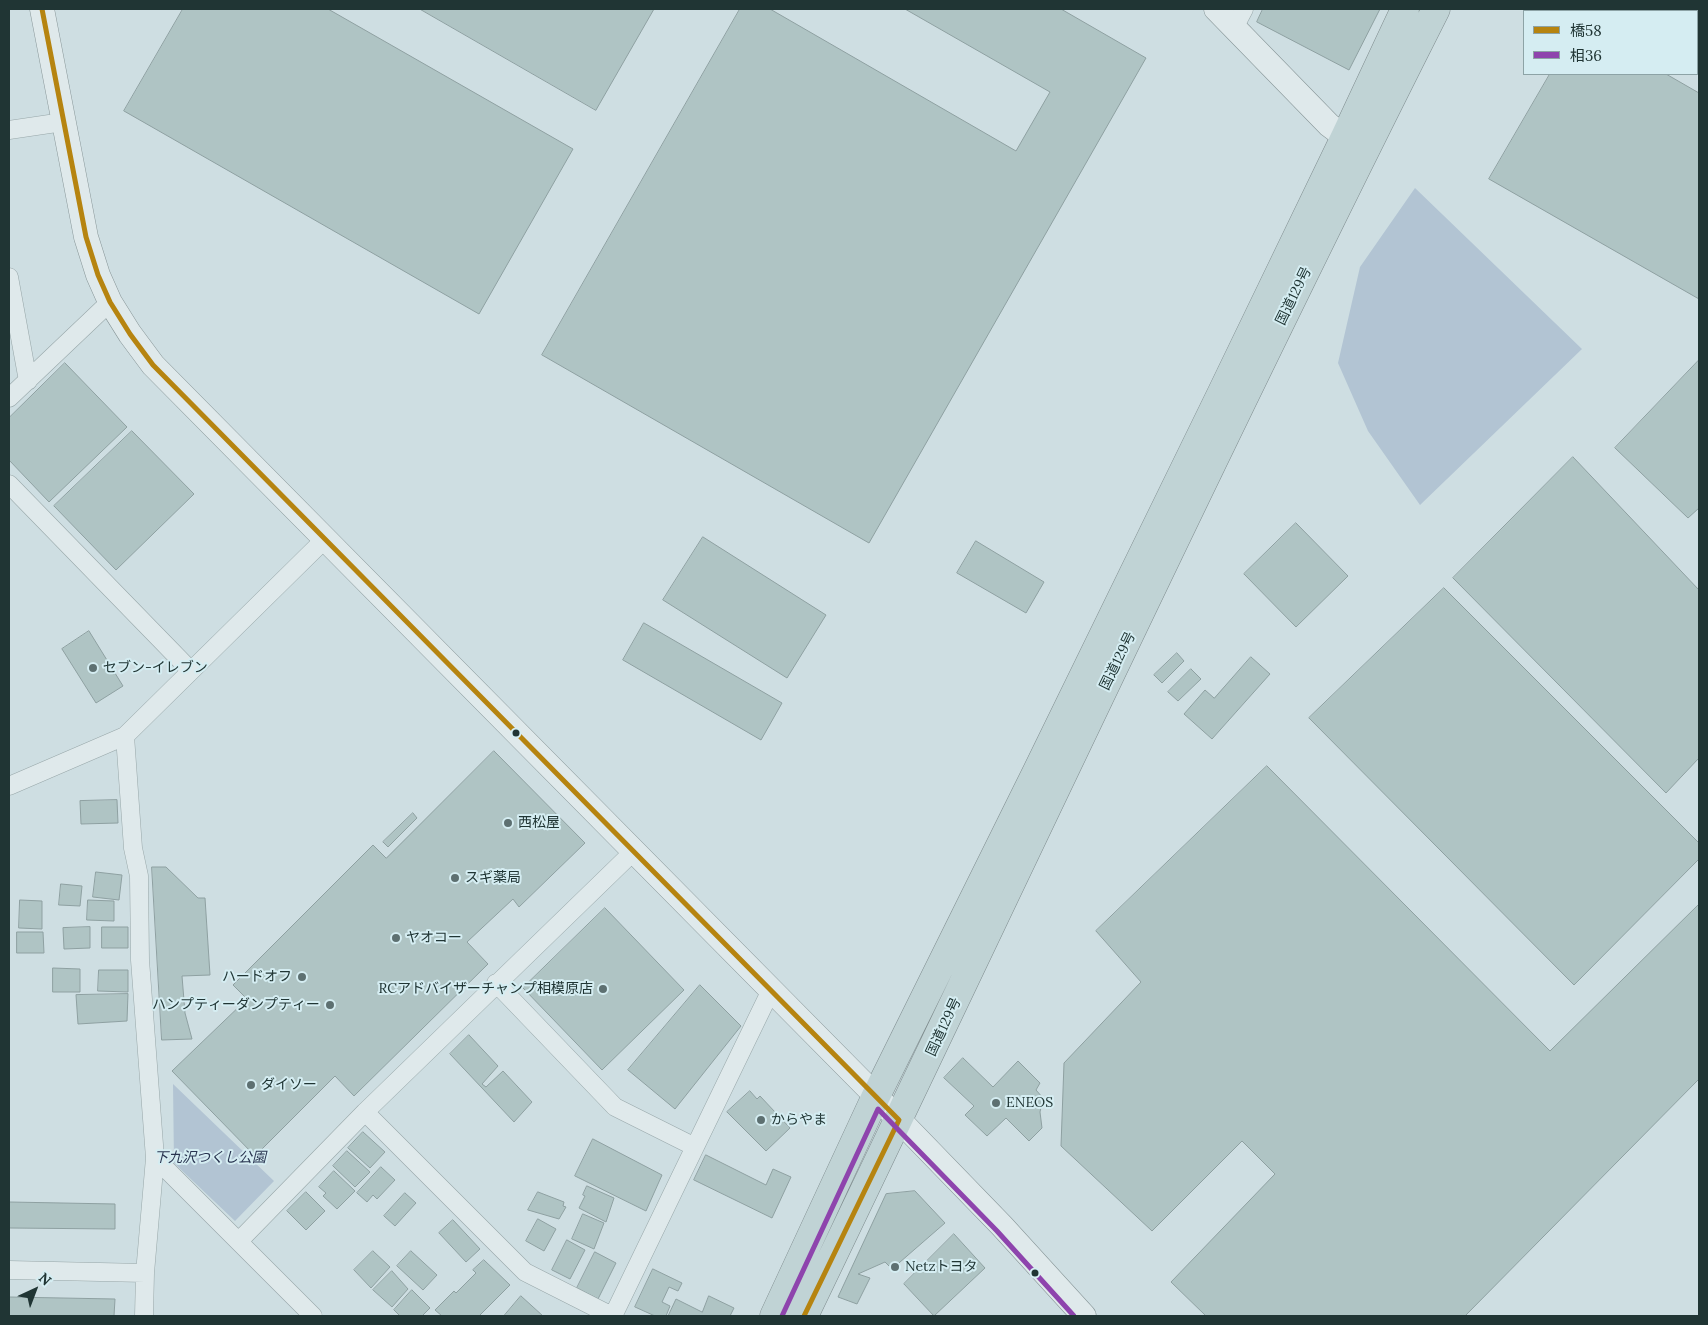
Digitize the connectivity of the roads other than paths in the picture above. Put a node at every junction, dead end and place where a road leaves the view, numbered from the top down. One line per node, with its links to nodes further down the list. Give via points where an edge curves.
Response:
1 (42, 9): 6 (street)
2 (1216, 9): 5 (street)
3 (1405, 9): 8 (highway, 国道129号)
4 (1436, 9): 8 (highway, 国道129号)
5 (1239, 18): 8 (street, via 1329,124)
6 (63, 122): 7 (street); 10 (street, via 86,238)
7 (9, 130)
8 (1355, 143): 21 (highway, 国道129号); 23 (highway, 国道129号, via 1240,407)
9 (9, 277): 11 (street)
10 (110, 302): 11 (street); 14 (street, via 153,365)
11 (28, 380): 12 (street)
12 (9, 398)
13 (9, 484): 15 (street)
14 (325, 539): 15 (street); 18 (street)
15 (191, 671): 16 (street)
16 (125, 736): 17 (street); 25 (street, via 133,848 139,876 140,960)
17 (9, 786)
18 (634, 851): 19 (street); 20 (street)
19 (496, 983): 22 (street); 24 (street, via 615,1107)
20 (772, 990): 21 (street); 24 (street)
21 (876, 1096): 23 (street); 32 (highway, 国道129号)
22 (365, 1112): 26 (street); 31 (street, via 525,1272)
23 (899, 1120): 33 (highway, 国道129号); 34 (street)
24 (696, 1147): 31 (street)
25 (155, 1158): 26 (street); 28 (street)
26 (239, 1241): 30 (street)
27 (9, 1270): 28 (street)
28 (145, 1272): 29 (street)
29 (144, 1316)
30 (313, 1316)
31 (613, 1316)
32 (774, 1316)
33 (804, 1316)
34 (1084, 1316)

